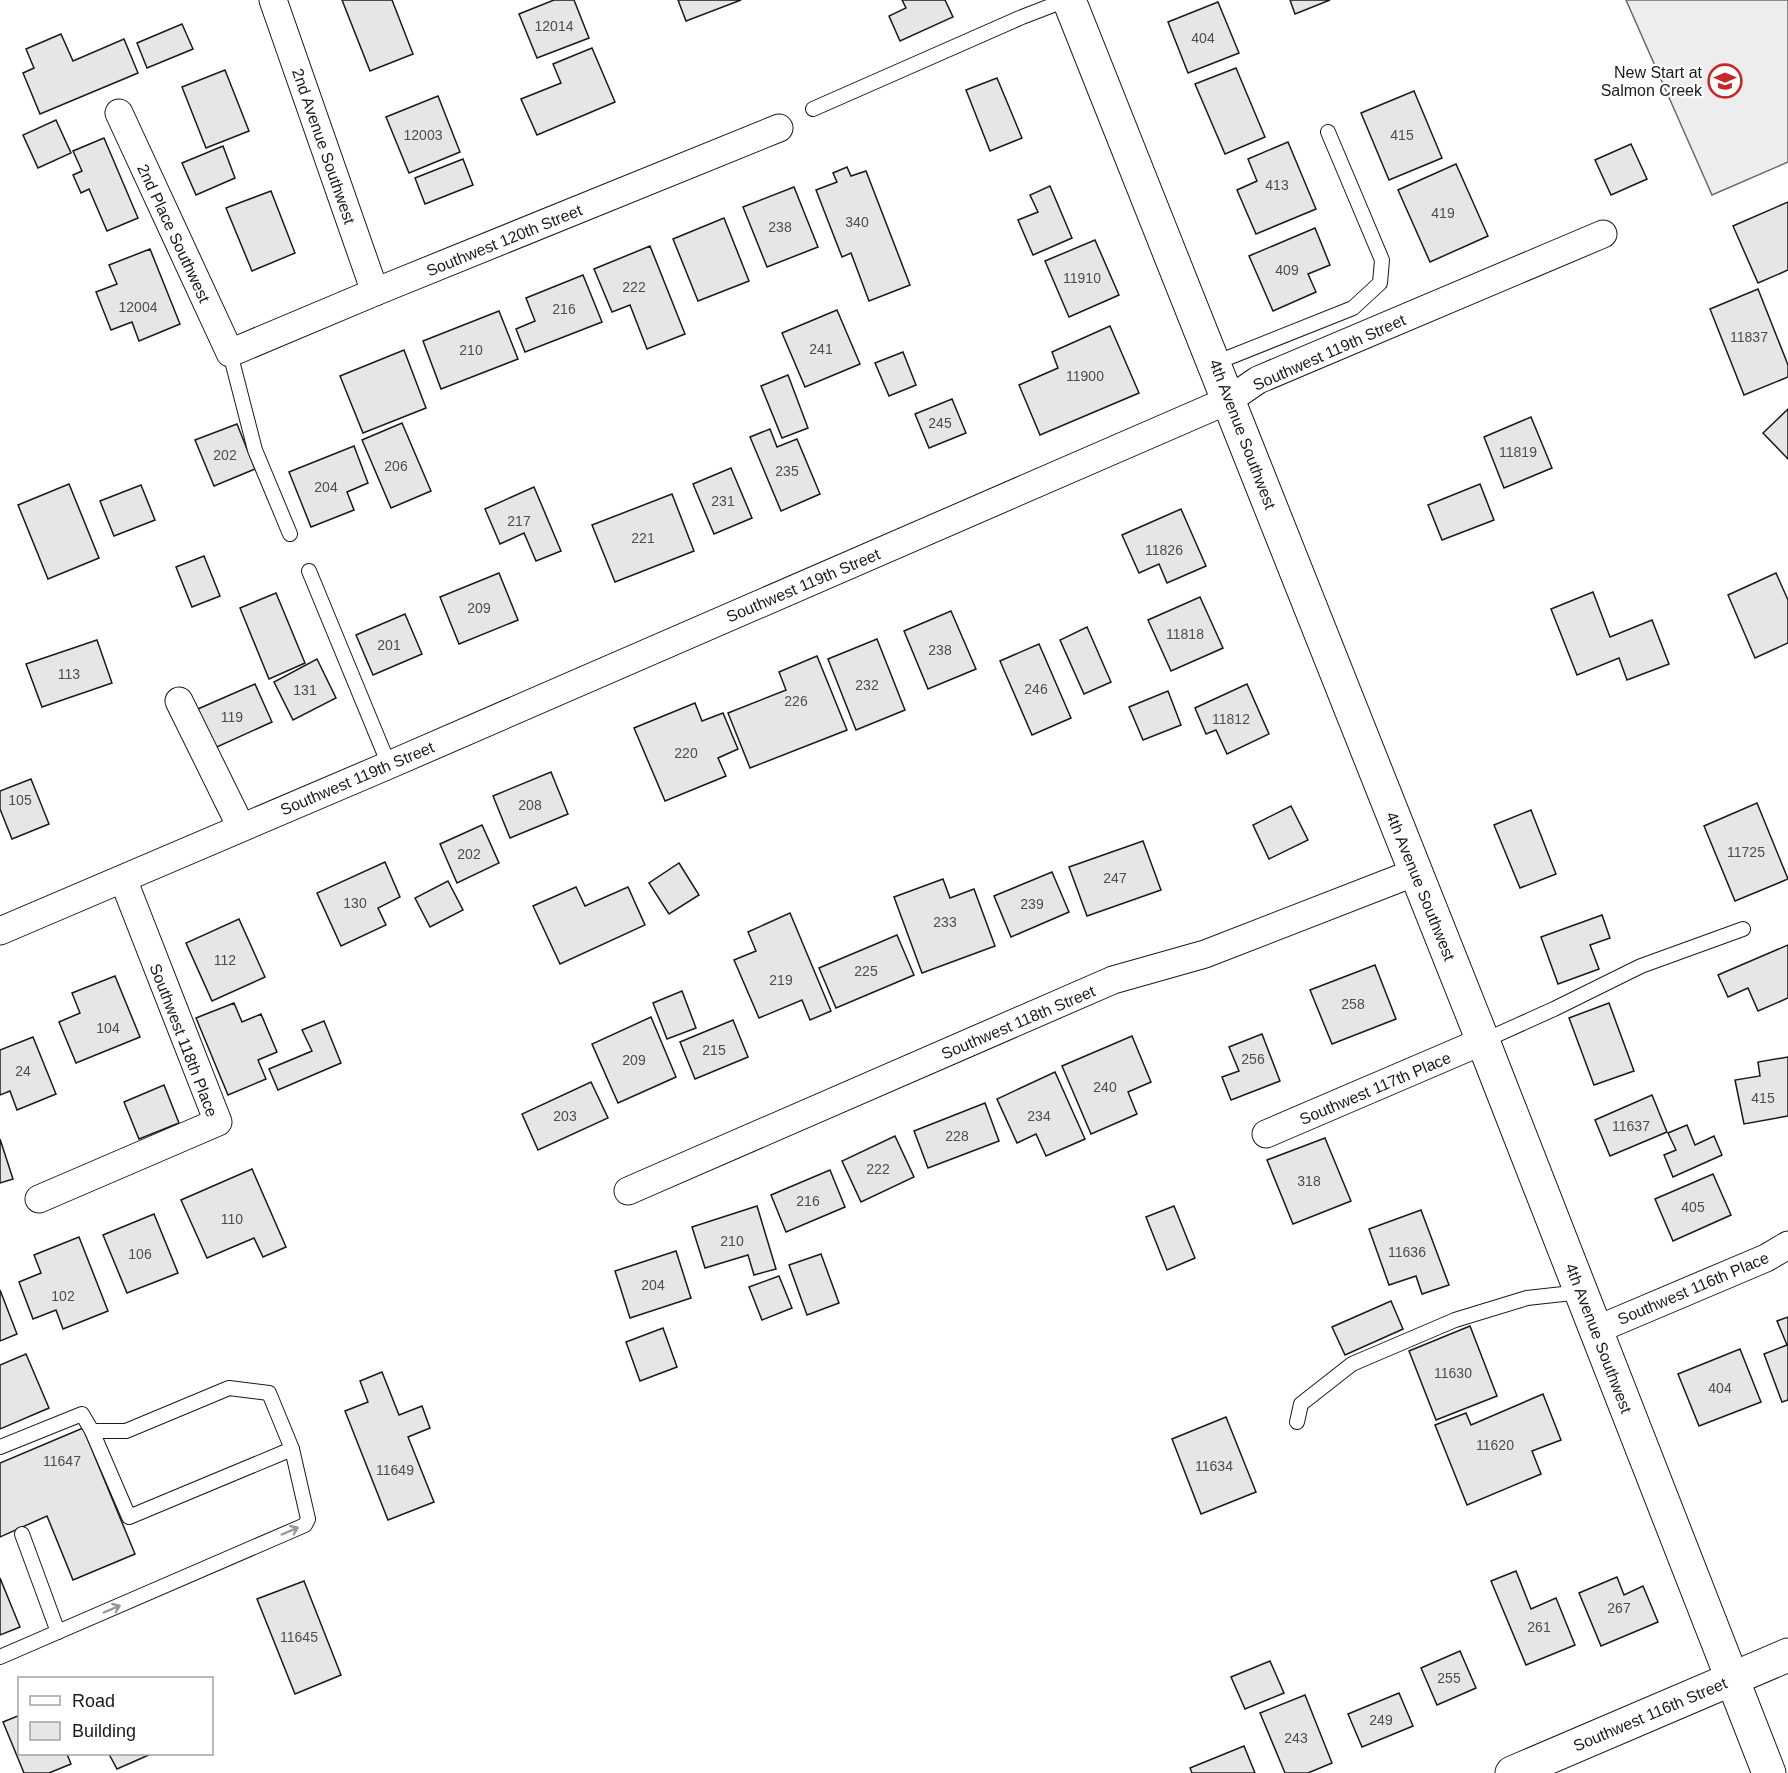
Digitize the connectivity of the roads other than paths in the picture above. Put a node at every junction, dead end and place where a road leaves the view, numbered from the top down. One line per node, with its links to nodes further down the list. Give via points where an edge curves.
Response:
1 (273, 0): 8 (street, 2nd Avenue Southwest)
2 (1068, 0): 3 (lane); 10 (street, 4th Avenue Southwest)
3 (813, 109)
4 (119, 113): 9 (street, 2nd Place Southwest)
5 (779, 128): 8 (street, Southwest 120th Street)
6 (1328, 132): 10 (lane, via 1382,260 1380,283 1353,308)
7 (1603, 234): 11 (street, Southwest 119th Street, via 1258,380)
8 (375, 291): 9 (street, Southwest 120th Street)
9 (230, 353): 12 (lane, via 255,450)
10 (1215, 363): 11 (street, 4th Avenue Southwest)
11 (1229, 400): 15 (street, Southwest 119th Street); 17 (street, 4th Avenue Southwest)
12 (290, 534)
13 (309, 571): 15 (lane)
14 (179, 701): 16 (street)
15 (389, 765): 16 (street, Southwest 119th Street)
16 (241, 827): 18 (street, Southwest 119th Street)
17 (1416, 872): 21 (street, 4th Avenue Southwest); 23 (street, Southwest 118th Street, via 1205,954 1113,980)
18 (123, 879): 20 (street, Southwest 119th Street); 24 (street, Southwest 118th Place, via 218,1122)
19 (1743, 929): 21 (lane, via 1641,966)
20 (0, 930)
21 (1483, 1041): 22 (street, Southwest 117th Place); 26 (street, 4th Avenue Southwest)
22 (1266, 1134)
23 (628, 1191)
24 (39, 1199)
25 (1788, 1245): 27 (street, Southwest 116th Place)
26 (1581, 1292): 27 (street, 4th Avenue Southwest); 28 (lane, via 1527,1298 1455,1320 1352,1364 1301,1404)
27 (1596, 1330): 36 (street, 4th Avenue Southwest)
28 (1297, 1422)
29 (93, 1431): 30 (lane, via 82,1414); 31 (lane, via 126,1431 229,1388 269,1393); 31 (lane, via 129,1517)
30 (0, 1447)
31 (292, 1449): 33 (lane, one-way to 31, via 305,1525 307,1512)
32 (22, 1534): 33 (lane)
33 (58, 1632): 35 (lane)
34 (1788, 1655): 36 (street, Southwest 116th Street)
35 (0, 1657)
36 (1731, 1678): 37 (street, Southwest 116th Street); 38 (street, 4th Avenue Southwest)
37 (1512, 1773)
38 (1769, 1773)

